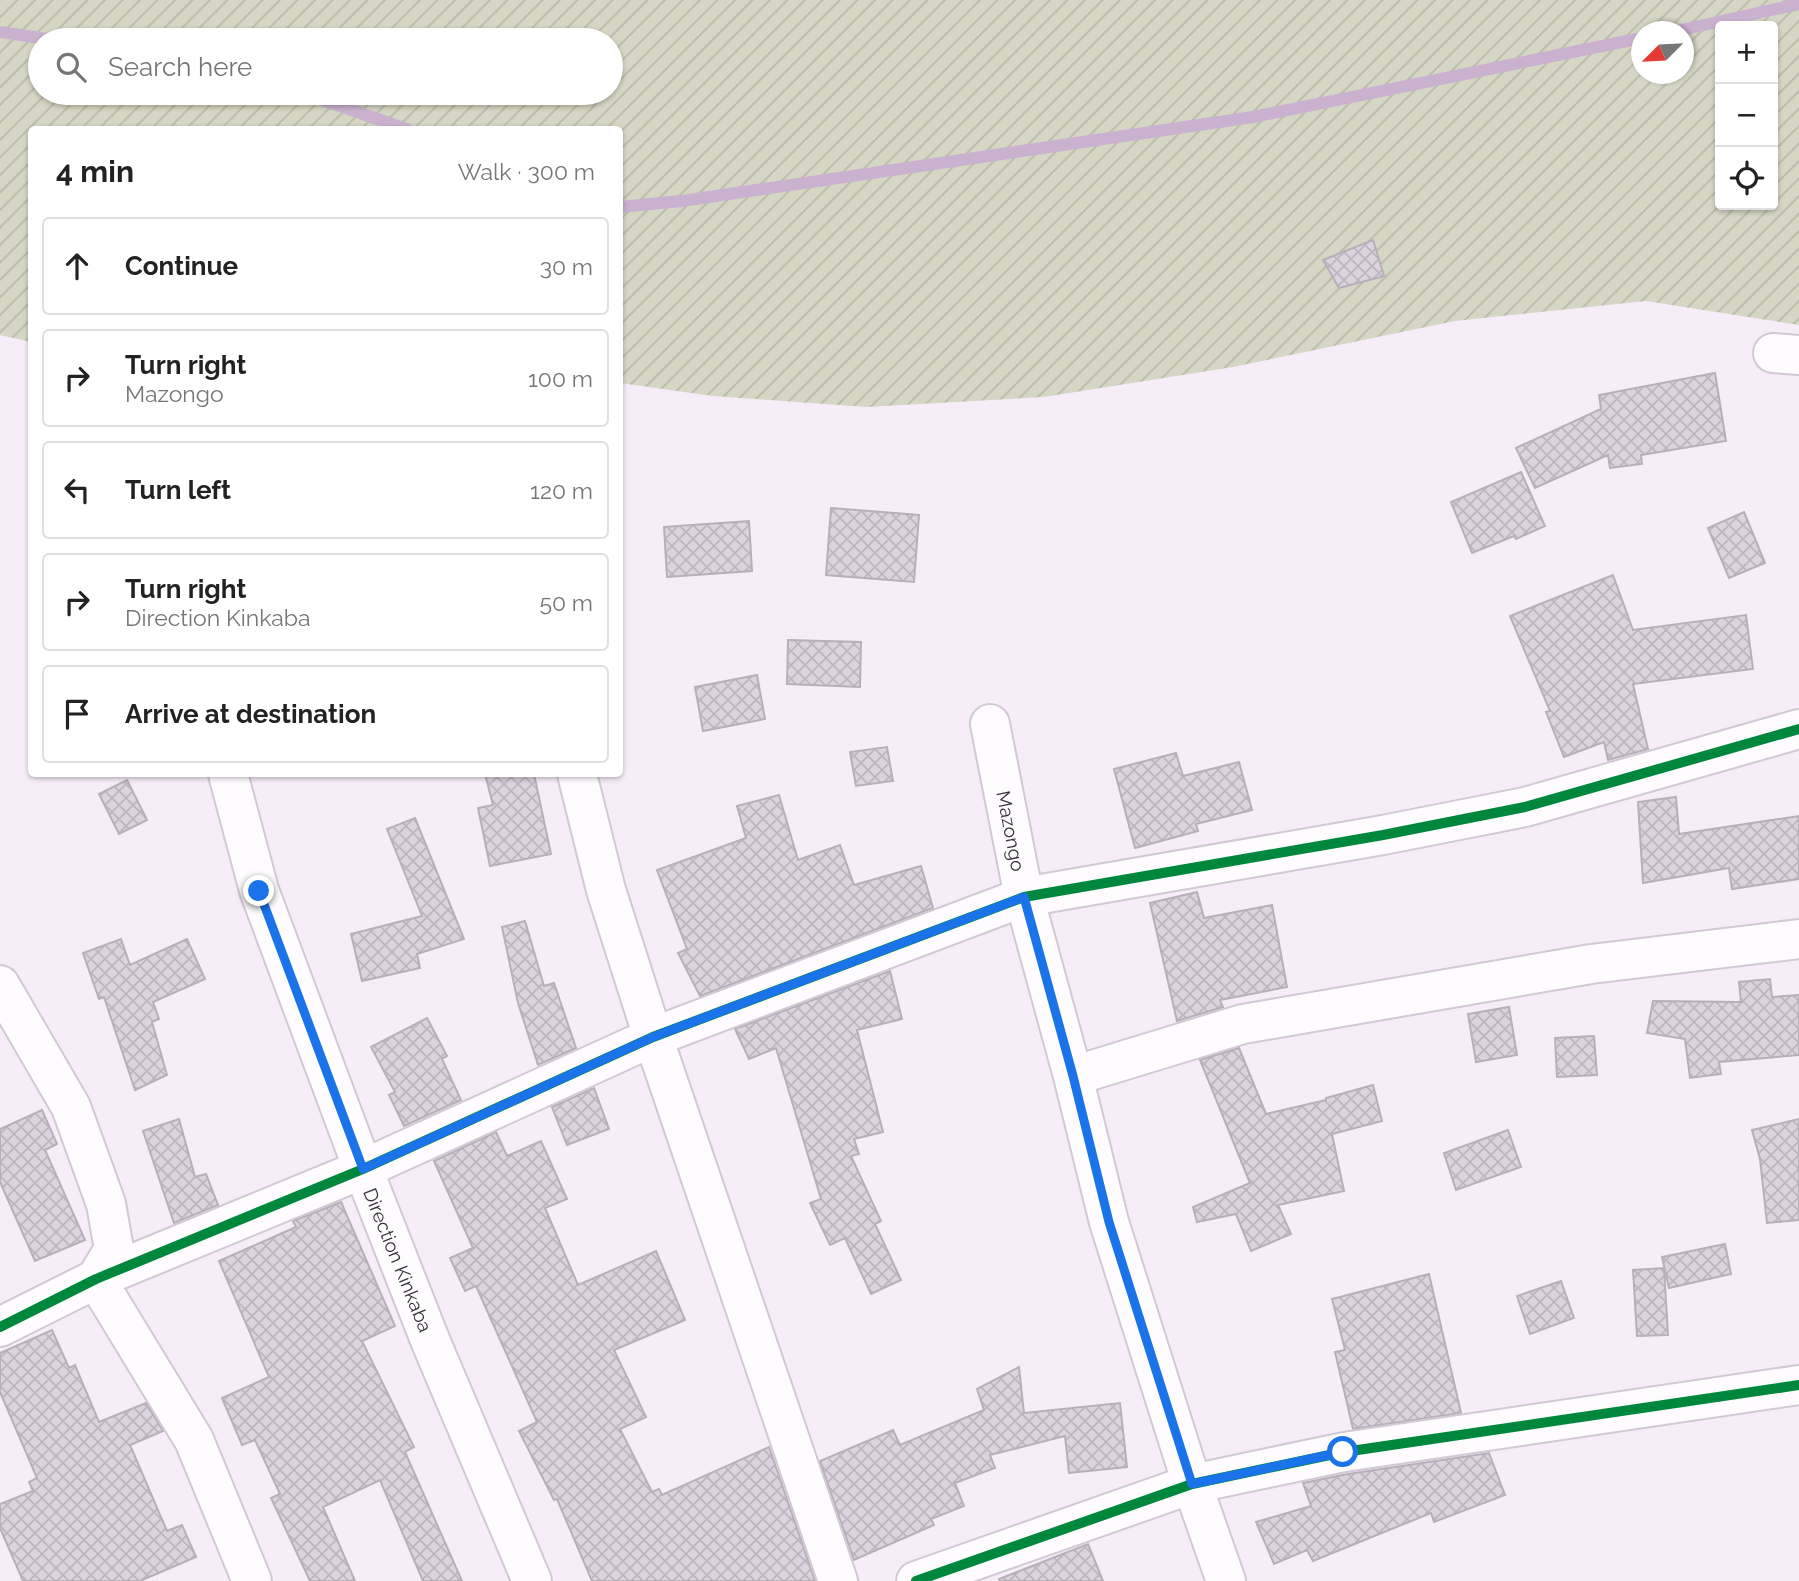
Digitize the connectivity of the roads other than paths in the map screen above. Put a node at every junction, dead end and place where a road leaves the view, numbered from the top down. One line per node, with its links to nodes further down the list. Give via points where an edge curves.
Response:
1 (989, 724): 5 (street, Mazongo)
2 (1799, 729): 5 (street, via 1525,807)
3 (229, 777): 10 (street, Direction Kinkaba, via 259,891)
4 (578, 777): 8 (street, via 606,890)
5 (1024, 897): 8 (street); 9 (street, Mazongo)
6 (1799, 939): 9 (street, via 1591,964 1243,1024)
7 (0, 985): 11 (street, via 71,1107 106,1204 114,1249)
8 (653, 1037): 10 (street); 17 (street)
9 (1073, 1076): 14 (street, Mazongo, via 1109,1222)
10 (363, 1169): 11 (street); 16 (street, Direction Kinkaba)
11 (96, 1279): 12 (street); 15 (street, via 194,1440)
12 (0, 1327)
13 (1799, 1385): 14 (street, via 1343,1452)
14 (1192, 1484): 18 (street); 19 (street, Mazongo)
15 (252, 1581)
16 (532, 1581)
17 (838, 1581)
18 (915, 1581)
19 (1226, 1581)

